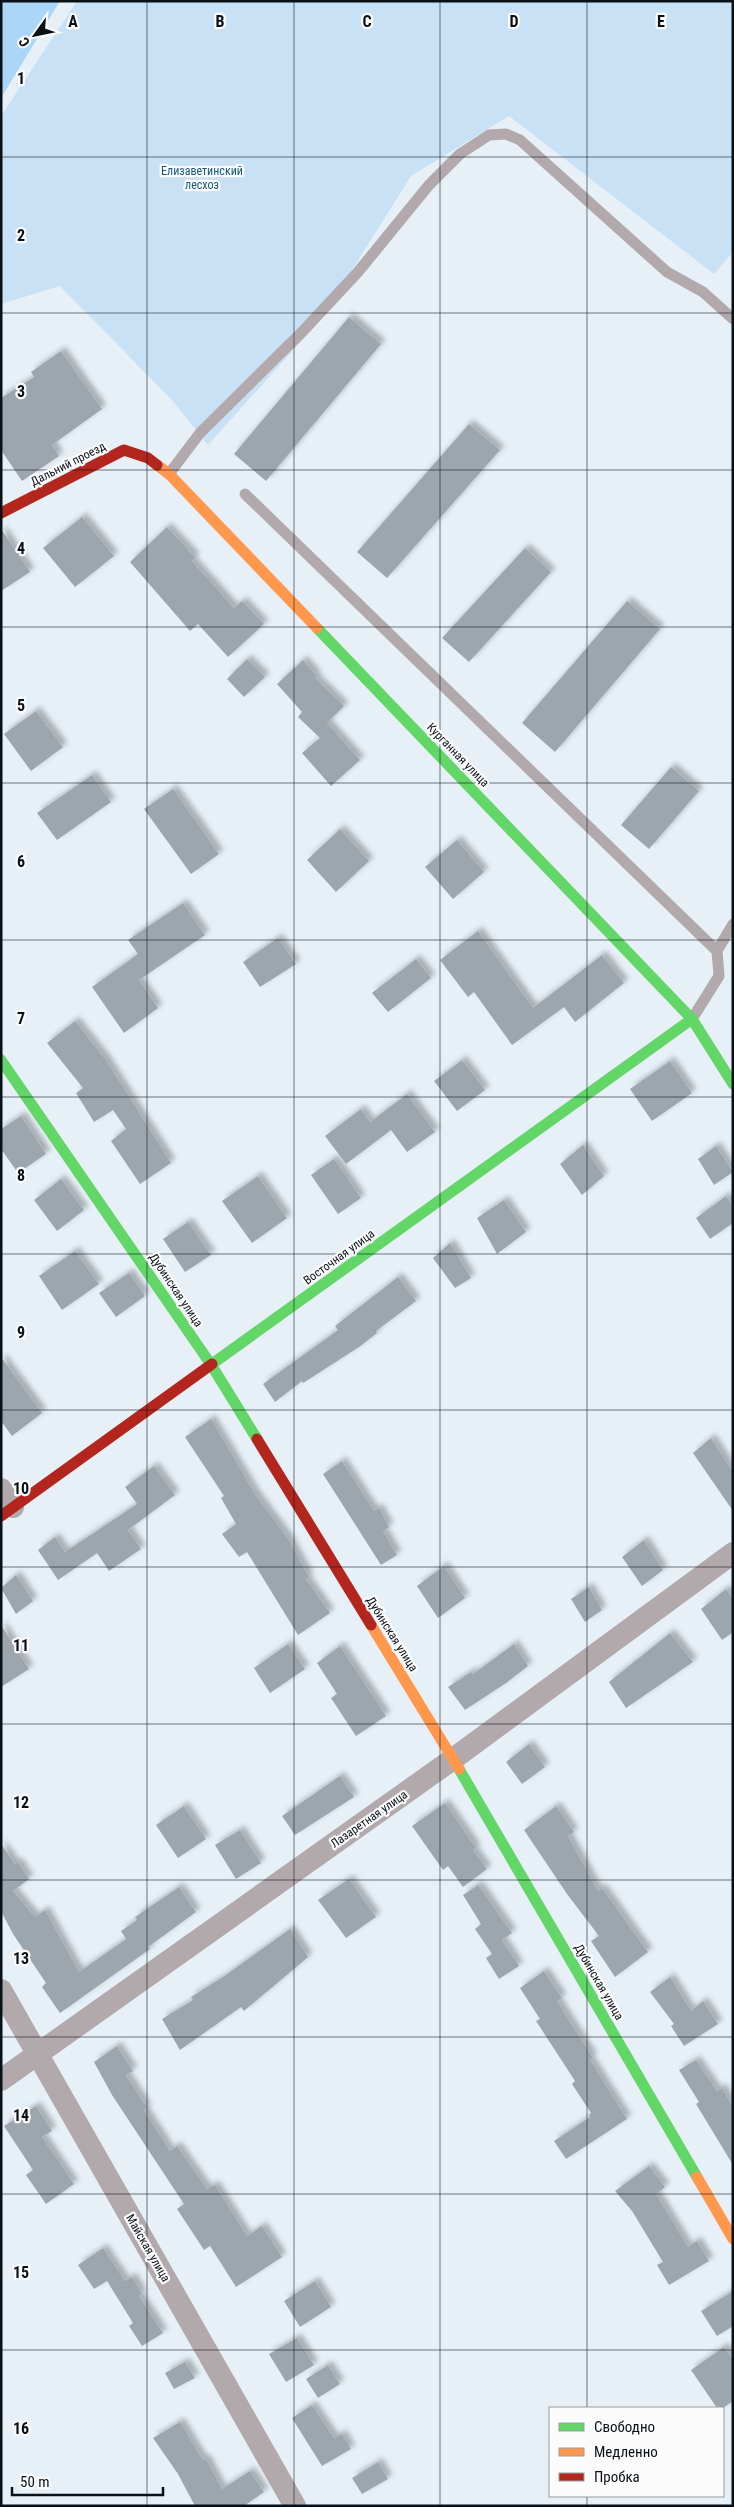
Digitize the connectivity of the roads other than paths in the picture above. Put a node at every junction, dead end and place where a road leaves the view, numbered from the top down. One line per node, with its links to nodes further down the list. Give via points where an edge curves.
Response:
1 (733, 319): 3 (lane, via 703,292 667,272 520,140 506,134 489,136 460,154 429,185 358,272 200,433)
2 (148, 458): 3 (street, Курганная улица); 5 (street, Дальний проезд, via 124,450)
3 (169, 474): 8 (street, Курганная улица)
4 (245, 494): 7 (lane)
5 (1, 513)
6 (733, 924): 7 (lane)
7 (717, 950): 8 (lane, via 719,976)
8 (692, 1018): 10 (street, Курганная улица); 11 (street, Восточная улица)
9 (1, 1060): 11 (street, Дубинская улица)
10 (733, 1084)
11 (212, 1366): 12 (street, Восточная улица); 14 (street, Дубинская улица)
12 (5, 1504)
13 (733, 1553): 14 (street, Лазаретная улица)
14 (453, 1759): 16 (street, Лазаретная улица); 18 (street, Дубинская улица)
15 (1, 1990): 16 (street, Майская улица)
16 (38, 2053): 17 (street, Лазаретная улица); 19 (street, Майская улица)
17 (1, 2080)
18 (733, 2239)
19 (295, 2506)

